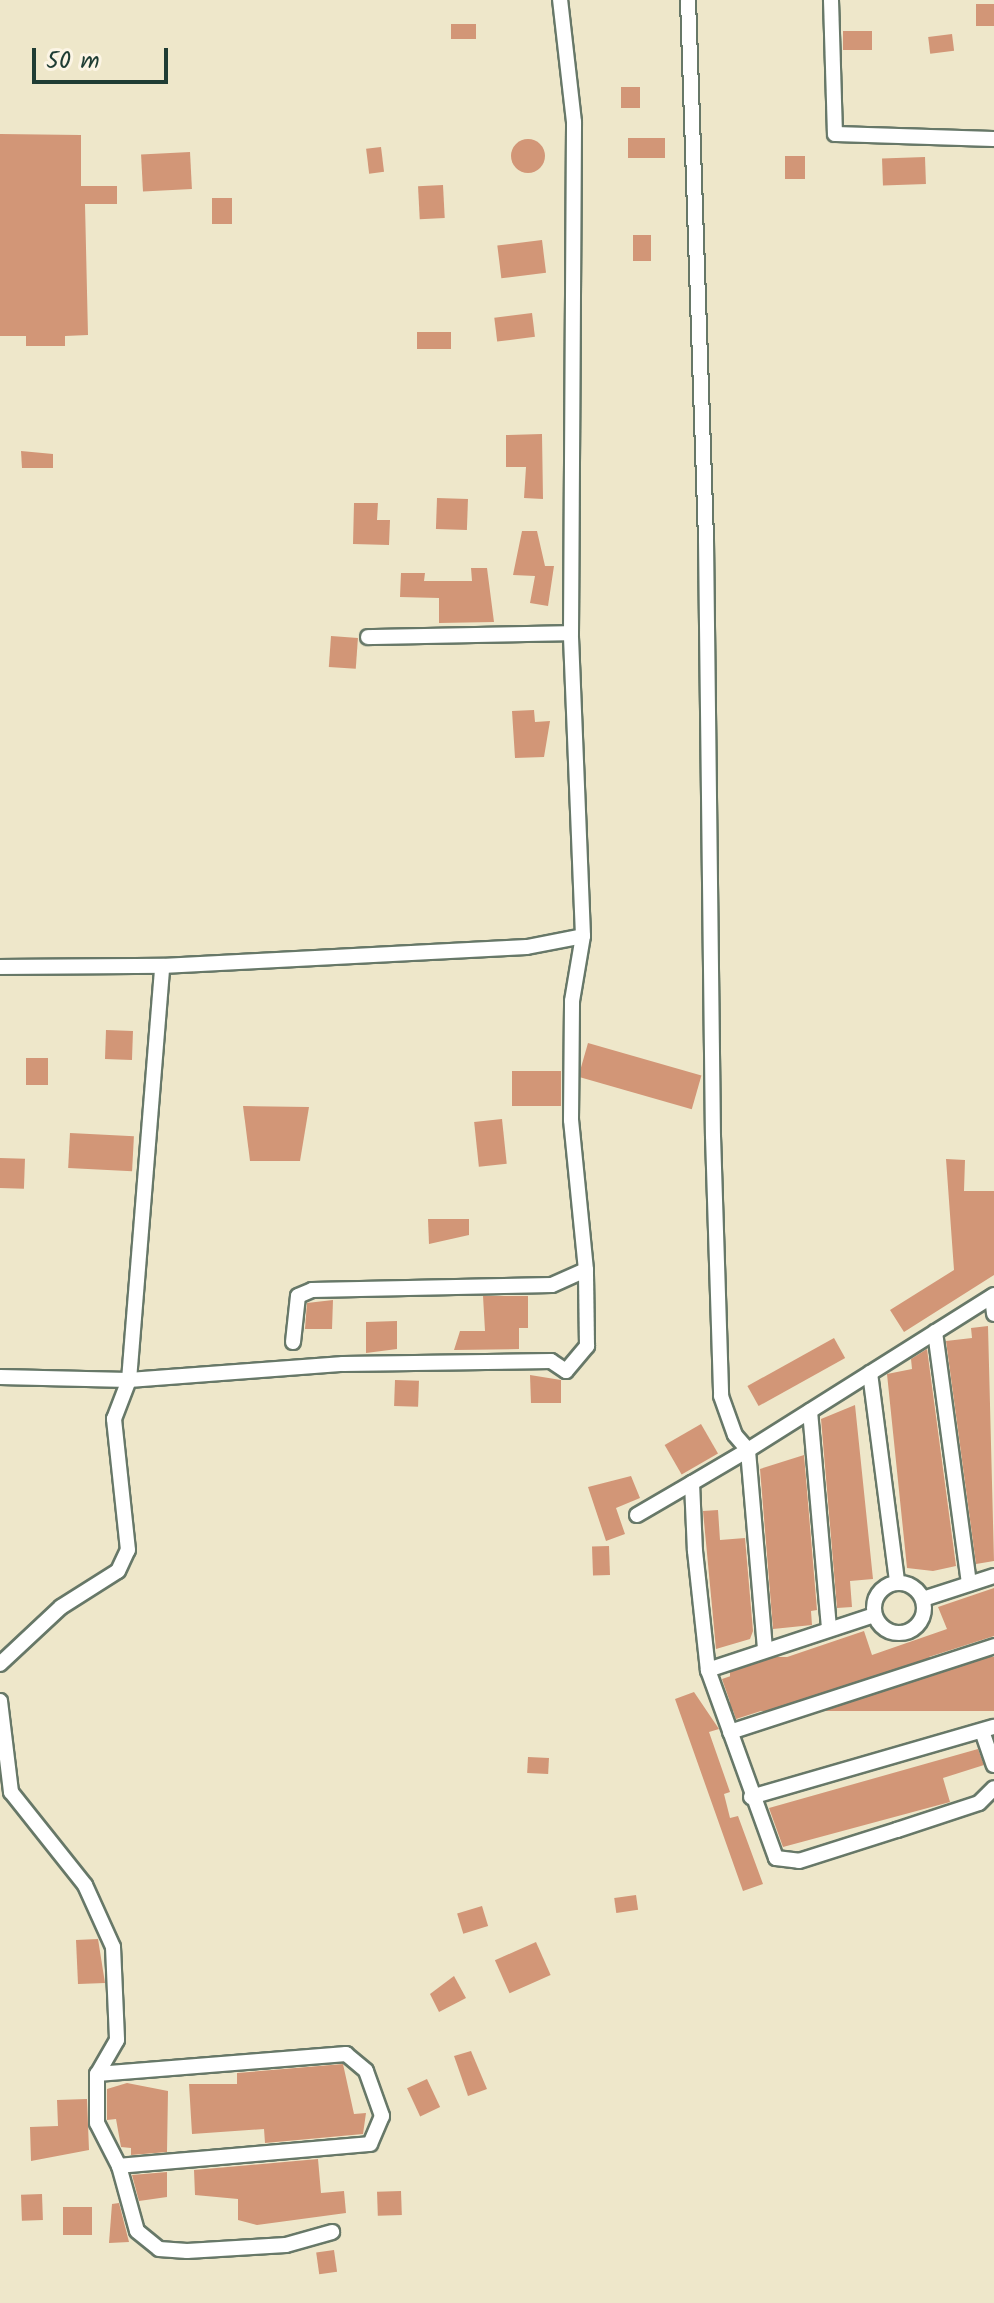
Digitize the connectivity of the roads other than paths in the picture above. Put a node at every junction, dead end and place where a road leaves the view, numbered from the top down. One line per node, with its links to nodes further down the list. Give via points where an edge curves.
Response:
1 (560, 0): 5 (street, via 574,122)
2 (688, 0): 19 (street, via 721,1396)
3 (831, 0): 4 (street, via 835,134)
4 (994, 139)
5 (571, 633): 6 (street); 7 (street)
6 (368, 637)
7 (583, 936): 8 (street, via 527,947); 10 (street, via 572,1001 571,1120)
8 (162, 966): 9 (street); 17 (street)
9 (0, 967)
10 (586, 1270): 14 (street, via 552,1285 312,1290 298,1296); 17 (street, via 587,1346 566,1371 551,1361 343,1364)
11 (993, 1296): 12 (street); 13 (street)
12 (994, 1314)
13 (935, 1332): 15 (street); 24 (street)
14 (293, 1342)
15 (870, 1373): 18 (street); 23 (street)
16 (0, 1377): 17 (street)
17 (129, 1380): 30 (street, via 114,1419 128,1541 122,1564 61,1607)
18 (810, 1411): 19 (street); 27 (street)
19 (748, 1450): 20 (street); 29 (street)
20 (692, 1483): 21 (street); 31 (street)
21 (637, 1515)
22 (994, 1576): 24 (street)
23 (897, 1582): 25 (street); 26 (street, via 878,1593)
24 (969, 1584): 25 (street)
25 (923, 1599): 26 (street, via 921,1621 902,1633)
26 (874, 1615): 27 (street)
27 (829, 1628): 29 (street)
28 (994, 1646): 34 (street)
29 (765, 1649): 31 (street)
30 (0, 1664)
31 (708, 1670): 34 (street)
32 (0, 1701): 38 (street, via 11,1792 85,1885 113,1947 117,2040)
33 (988, 1729): 35 (street); 37 (street)
34 (730, 1732): 37 (street)
35 (994, 1765)
36 (994, 1788): 37 (street, via 979,1803 787,1862 770,1849)
37 (751, 1797)
38 (97, 2074): 39 (street, via 97,2123); 39 (street, via 346,2054 366,2071 382,2116 370,2144)
39 (119, 2166): 40 (street, via 137,2231 159,2249 240,2250)
40 (332, 2232)

